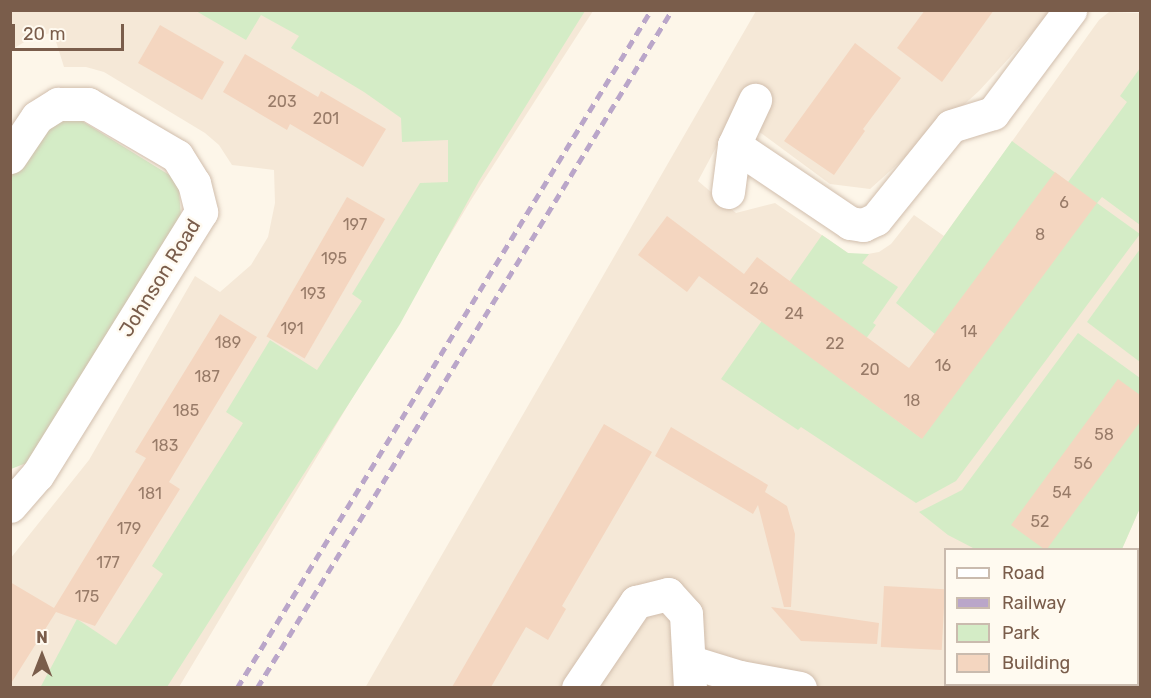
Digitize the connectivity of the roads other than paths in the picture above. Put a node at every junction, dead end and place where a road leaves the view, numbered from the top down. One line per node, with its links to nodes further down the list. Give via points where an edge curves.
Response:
1 (1070, 10): 3 (street, via 993,113 951,126 876,219 863,225 850,223)
2 (755, 100): 3 (street)
3 (734, 145): 5 (street)
4 (10, 157): 6 (street, Johnson Road, via 37,117 58,104 88,104 177,156 195,183 201,212 37,475)
5 (728, 192)
6 (10, 506)
7 (690, 675): 8 (street, via 686,614 668,594 636,602); 9 (street, via 740,677)
8 (578, 687)
9 (800, 687)

